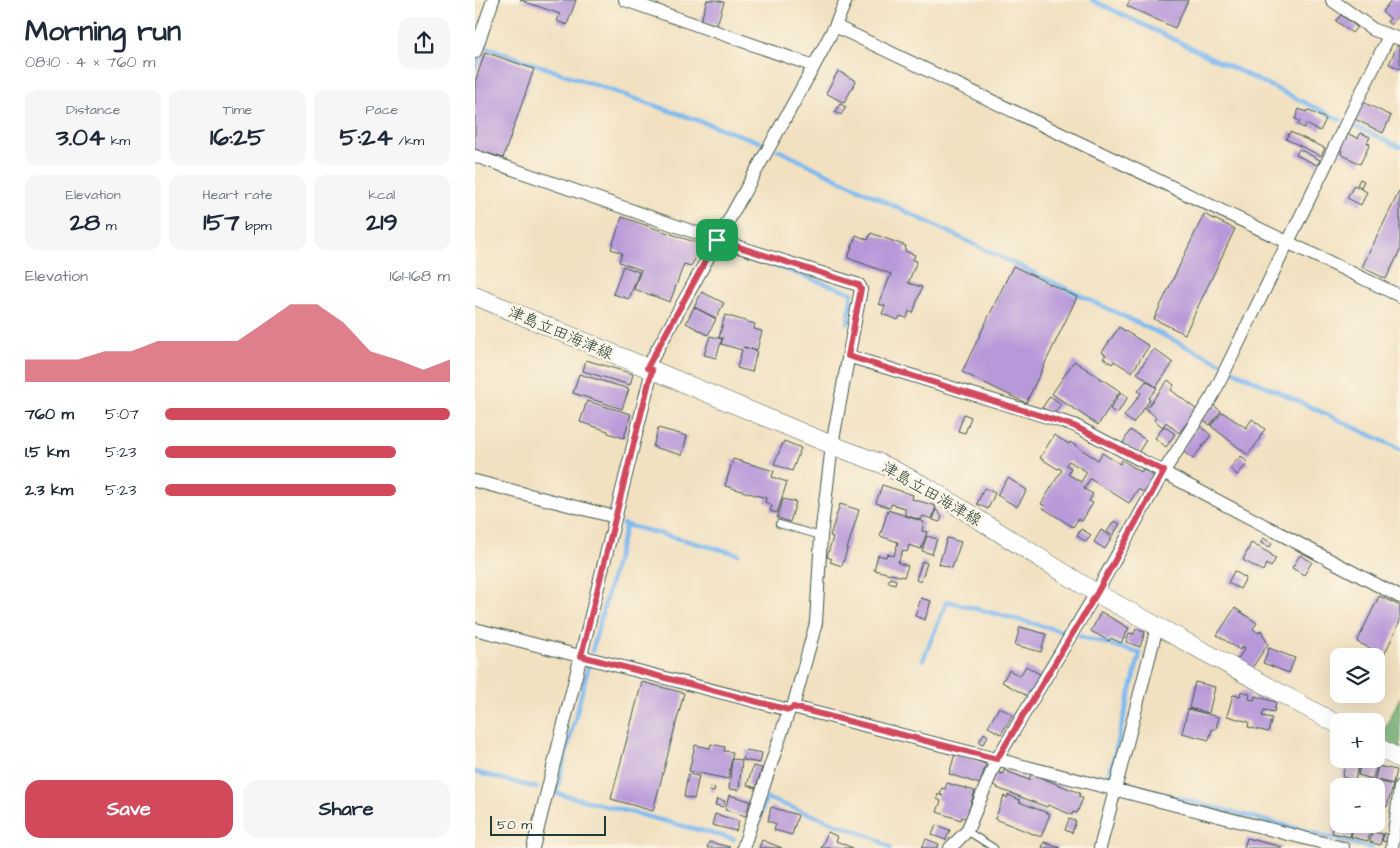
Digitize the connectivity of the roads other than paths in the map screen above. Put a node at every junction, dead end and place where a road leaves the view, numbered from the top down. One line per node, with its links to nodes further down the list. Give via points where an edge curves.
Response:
1 (493, 0): 7 (street)
2 (625, 0): 8 (street)
3 (846, 0): 5 (street)
4 (1332, 0): 6 (street, via 1374,30)
5 (835, 26): 8 (street); 11 (street)
6 (1394, 37): 11 (street)
7 (475, 52)
8 (814, 66): 10 (street)
9 (475, 156): 10 (street)
10 (717, 240): 14 (street, via 859,285 861,289); 15 (street)
11 (1287, 242): 13 (street); 17 (street, via 1213,395)
12 (475, 296): 15 (main road, 津島立田海津線)
13 (1400, 296)
14 (848, 356): 16 (street); 17 (street, via 1074,426)
15 (650, 369): 16 (main road, 津島立田海津線); 19 (street)
16 (832, 445): 21 (street); 22 (main road, 津島立田海津線, via 882,464 925,486)
17 (1164, 471): 22 (street); 23 (street)
18 (475, 481): 19 (street)
19 (615, 517): 26 (street)
20 (779, 524): 21 (lane)
21 (821, 536): 27 (street, via 816,623)
22 (1097, 593): 24 (main road, 津島立田海津線); 30 (street)
23 (1400, 596)
24 (1157, 627): 28 (main road, 津島立田海津線); 33 (street)
25 (475, 629): 26 (street)
26 (581, 656): 27 (street); 35 (street)
27 (791, 708): 30 (street); 36 (street)
28 (1330, 720)
29 (1385, 751): 31 (main road)
30 (997, 759): 33 (street); 34 (street)
31 (1400, 759)
32 (1400, 787): 41 (street)
33 (1115, 789): 39 (street); 40 (street)
34 (967, 831): 37 (street); 38 (lane)
35 (533, 848)
36 (743, 848)
37 (950, 848)
38 (994, 848)
39 (1100, 848)
40 (1343, 848)
41 (1392, 848)

